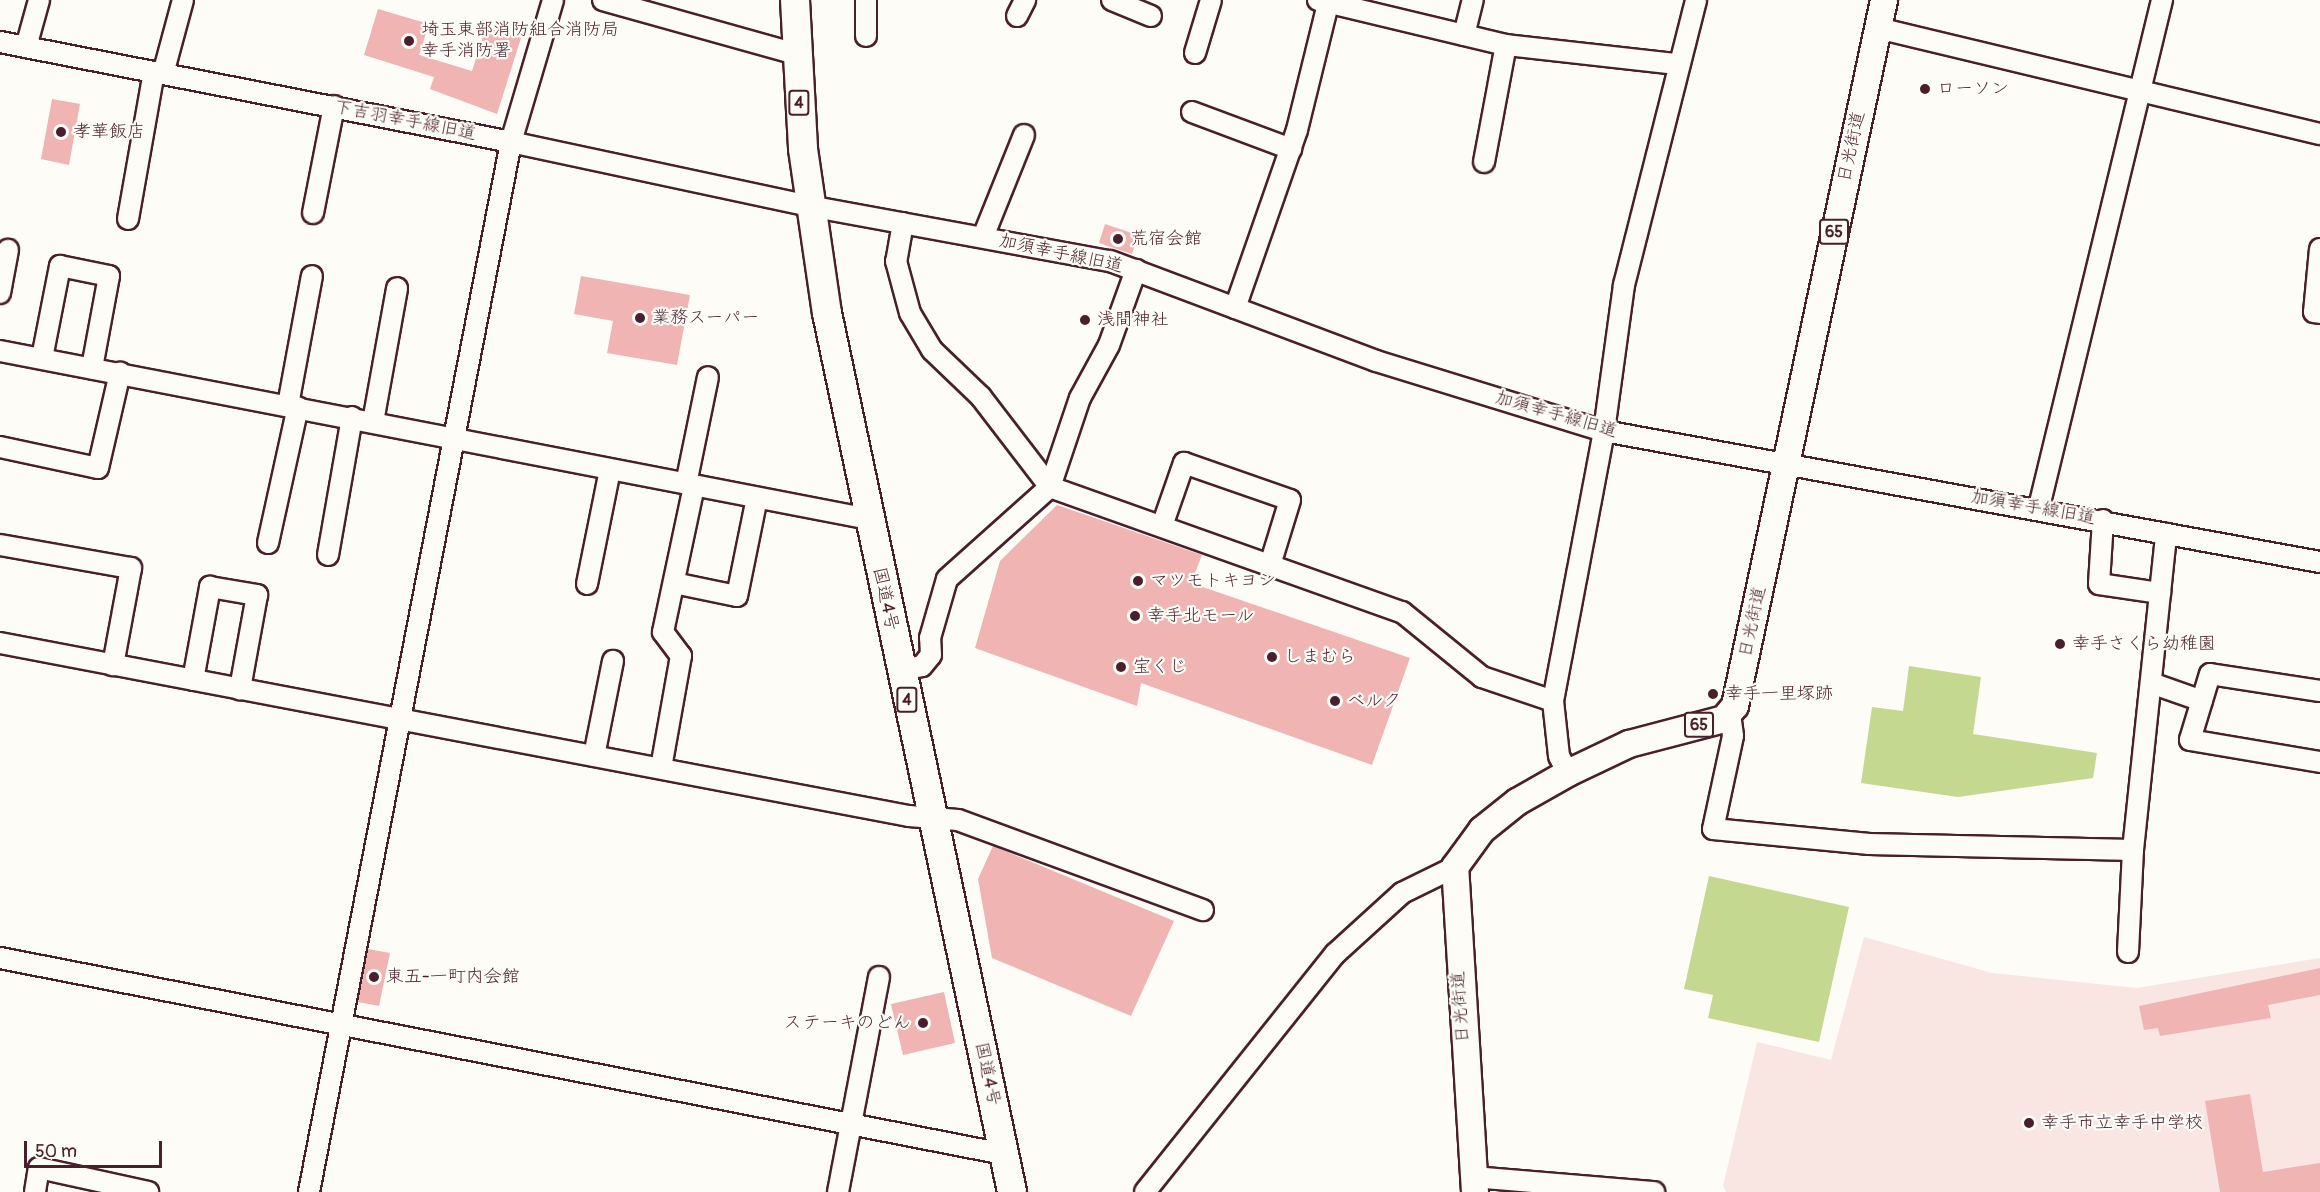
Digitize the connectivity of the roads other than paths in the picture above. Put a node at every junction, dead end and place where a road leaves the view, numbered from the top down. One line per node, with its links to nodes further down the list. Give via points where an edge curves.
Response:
1 (39, 0): 20 (street)
2 (183, 0): 24 (street)
3 (554, 0): 30 (street)
4 (603, 0): 22 (street)
5 (795, 0): 22 (highway, 国道4号 / 4)
6 (866, 0): 17 (street)
7 (1113, 0): 14 (street)
8 (1211, 0): 21 (street)
9 (1473, 0): 16 (street)
10 (1696, 0): 23 (street)
11 (1884, 0): 15 (main road, 日光街道 / 65)
12 (2162, 0): 25 (street)
13 (1325, 1): 16 (street); 31 (street)
14 (1151, 16)
15 (1878, 28): 25 (street); 57 (main road, 日光街道 / 65)
16 (1464, 35): 19 (street)
17 (866, 36)
18 (0, 42): 20 (street, 下吉羽幸手線旧道)
19 (1506, 45): 23 (street); 32 (street)
20 (26, 47): 24 (street, 下吉羽幸手線旧道)
21 (1195, 53)
22 (796, 54): 33 (highway, 国道4号 / 4)
23 (1676, 64): 54 (street, via 1624,285)
24 (158, 73): 26 (street, 下吉羽幸手線旧道); 35 (street)
25 (2138, 89): 28 (street); 62 (street)
26 (334, 106): 30 (street, 下吉羽幸手線旧道); 34 (street)
27 (1192, 112): 31 (street)
28 (2320, 134)
29 (1024, 135): 37 (street)
30 (511, 142): 33 (street, 下吉羽幸手線旧道); 55 (street)
31 (1291, 149): 44 (street)
32 (1484, 162)
33 (809, 206): 36 (street, 加須幸手線旧道); 63 (highway, 国道4号 / 4)
34 (313, 213)
35 (128, 219)
36 (903, 223): 37 (street, 加須幸手線旧道); 60 (street, via 896,261 910,313 932,350 981,397)
37 (983, 237): 40 (street, 加須幸手線旧道, via 1110,261)
38 (2320, 249): 45 (street, via 2314,312)
39 (8, 250): 43 (street)
40 (1136, 270): 44 (street, 加須幸手線旧道); 60 (street, via 1109,345 1080,398)
41 (312, 276): 51 (street)
42 (397, 288): 53 (street)
43 (0, 293)
44 (1235, 308): 54 (street, 加須幸手線旧道, via 1376,361)
45 (2320, 313)
46 (0, 351): 47 (street)
47 (42, 358): 48 (street); 48 (street, via 60,266 108,276)
48 (92, 368): 49 (street)
49 (120, 373): 51 (street); 56 (street, via 98,468)
50 (708, 377): 59 (street)
51 (293, 406): 52 (street); 67 (street)
52 (352, 417): 53 (street); 69 (street)
53 (373, 422): 55 (street)
54 (1604, 431): 57 (street, 加須幸手線旧道); 83 (street)
55 (455, 437): 58 (street); 86 (street)
56 (0, 447)
57 (1784, 464): 62 (street, 加須幸手線旧道); 85 (main road, 日光街道 / 65, via 1760,597)
58 (610, 470): 59 (street); 73 (street)
59 (690, 485): 61 (street); 72 (street)
60 (1050, 487): 65 (street); 78 (street, via 947,579 930,638 931,655 922,666)
61 (757, 498): 63 (street); 72 (street, via 737,596)
62 (2039, 507): 64 (street, 加須幸手線旧道)
63 (868, 519): 78 (highway, 国道4号 / 4)
64 (2103, 520): 66 (street, 加須幸手線旧道); 74 (street, via 2099,584)
65 (1162, 526): 71 (street); 71 (street, via 1184,463 1290,500)
66 (2166, 534): 70 (street, 加須幸手線旧道); 74 (street)
67 (268, 543)
68 (0, 545): 77 (street, via 131,568)
69 (327, 555)
70 (2320, 561)
71 (1270, 565): 83 (street, via 1402,612 1482,677)
72 (674, 583): 89 (street, via 663,632 681,656)
73 (587, 584)
74 (2160, 593): 80 (street)
75 (0, 643): 77 (street)
76 (613, 661): 87 (street)
77 (113, 665): 79 (street)
78 (900, 669): 91 (highway, 国道4号 / 4)
79 (193, 680): 81 (street); 81 (street, via 210,587 257,595)
80 (2151, 683): 84 (street); 92 (street)
81 (240, 689): 86 (street)
82 (2320, 691): 84 (street, via 2210,674)
83 (1553, 701): 90 (street, via 1559,756)
84 (2202, 701): 88 (street, via 2190,740)
85 (1730, 714): 90 (main road, 65, via 1629,744); 92 (street, via 1733,736 1713,828 1869,844)
86 (399, 718): 87 (street); 98 (street)
87 (594, 756): 89 (street)
88 (2320, 762)
89 (661, 768): 91 (street)
90 (1568, 772): 93 (main road, 65, via 1517,802 1482,830)
91 (933, 818): 94 (street, via 958,820); 100 (highway, 国道4号 / 4)
92 (2133, 850): 95 (street)
93 (1455, 867): 101 (main road, 日光街道); 107 (street, via 1402,893 1335,954)
94 (1203, 910)
95 (2128, 952)
96 (0, 958): 98 (street)
97 (879, 977): 99 (street)
98 (341, 1021): 99 (street); 104 (street)
99 (851, 1121): 100 (street); 105 (street)
100 (1004, 1154): 106 (highway, 国道4号 / 4)
101 (1474, 1185): 108 (street)
102 (34, 1192): 103 (street, via 39,1168)
103 (148, 1192)
104 (309, 1192)
105 (838, 1192)
106 (1012, 1192)
107 (1145, 1192)
108 (1654, 1192)

